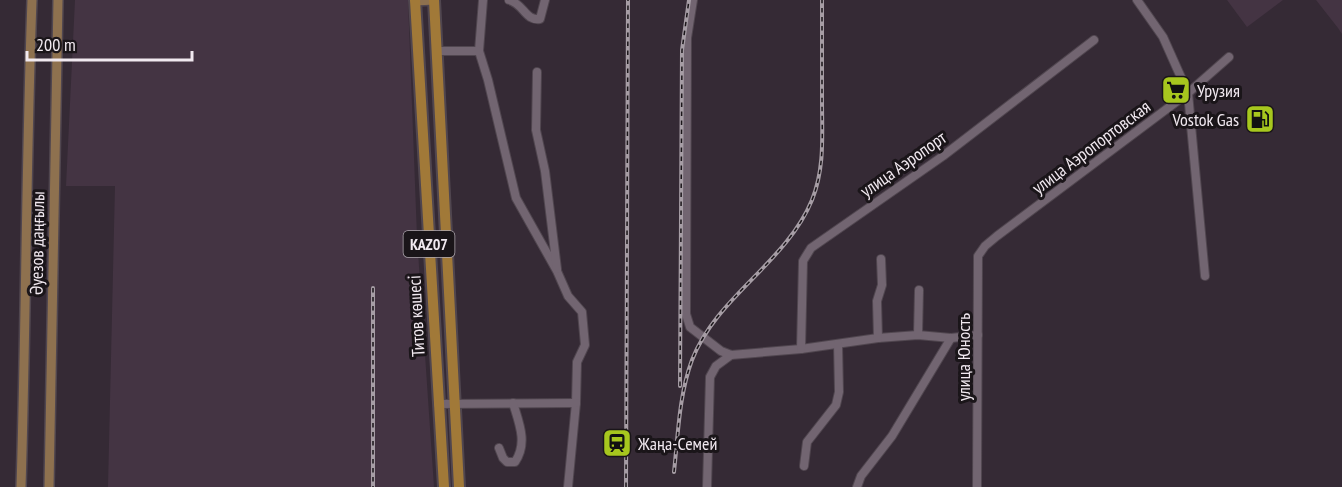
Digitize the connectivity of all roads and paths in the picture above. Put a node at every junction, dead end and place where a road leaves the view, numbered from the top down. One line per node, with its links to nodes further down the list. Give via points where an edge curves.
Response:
1 (32, 0): 34 (main road, Әуезов даңғылы)
2 (58, 0): 35 (main road, Әуезов даңғылы)
3 (415, 0): 4 (main road); 30 (highway, Титов көшесі / KAZ07)
4 (434, 0): 11 (highway, Титов көшесі / KAZ07)
5 (483, 0): 12 (street)
6 (509, 0): 7 (street, via 518,2 530,18 537,20)
7 (545, 0)
8 (693, 0): 27 (street, via 687,38 686,314 690,327)
9 (1137, 0): 15 (street, via 1163,37)
10 (1094, 40): 26 (street, улица Аэропорт, via 943,156 811,248 803,261)
11 (437, 51): 12 (street); 31 (highway, Титов көшесі / KAZ07)
12 (479, 51): 18 (street, via 516,198)
13 (1229, 57): 15 (street, улица Аэропортовская)
14 (537, 72): 18 (street, via 536,130)
15 (1188, 93): 16 (street, улица Аэропортовская); 19 (street)
16 (998, 236): 22 (street, улица Юность, via 978,256)
17 (881, 259): 23 (street)
18 (557, 271): 29 (street, via 568,296 582,312 585,345 577,362)
19 (1205, 276)
20 (919, 290): 21 (street)
21 (918, 335): 23 (street); 24 (street)
22 (978, 336): 24 (street); 41 (street, улица Юность)
23 (878, 338): 25 (street)
24 (951, 338): 40 (street)
25 (838, 344): 26 (street); 33 (street, via 836,405 810,436)
26 (801, 349): 27 (street)
27 (731, 356): 39 (street, via 716,366 710,377)
28 (513, 403): 29 (street); 31 (street); 32 (street, via 522,436 515,462 507,462)
29 (576, 403): 38 (street)
30 (438, 404): 31 (street); 36 (highway, Титов көшесі / KAZ07)
31 (455, 404): 37 (highway, Титов көшесі / KAZ07)
32 (500, 448)
33 (804, 466)
34 (21, 487)
35 (50, 487)
36 (444, 487)
37 (459, 487)
38 (568, 487)
39 (707, 487)
40 (857, 487)
41 (977, 487)

